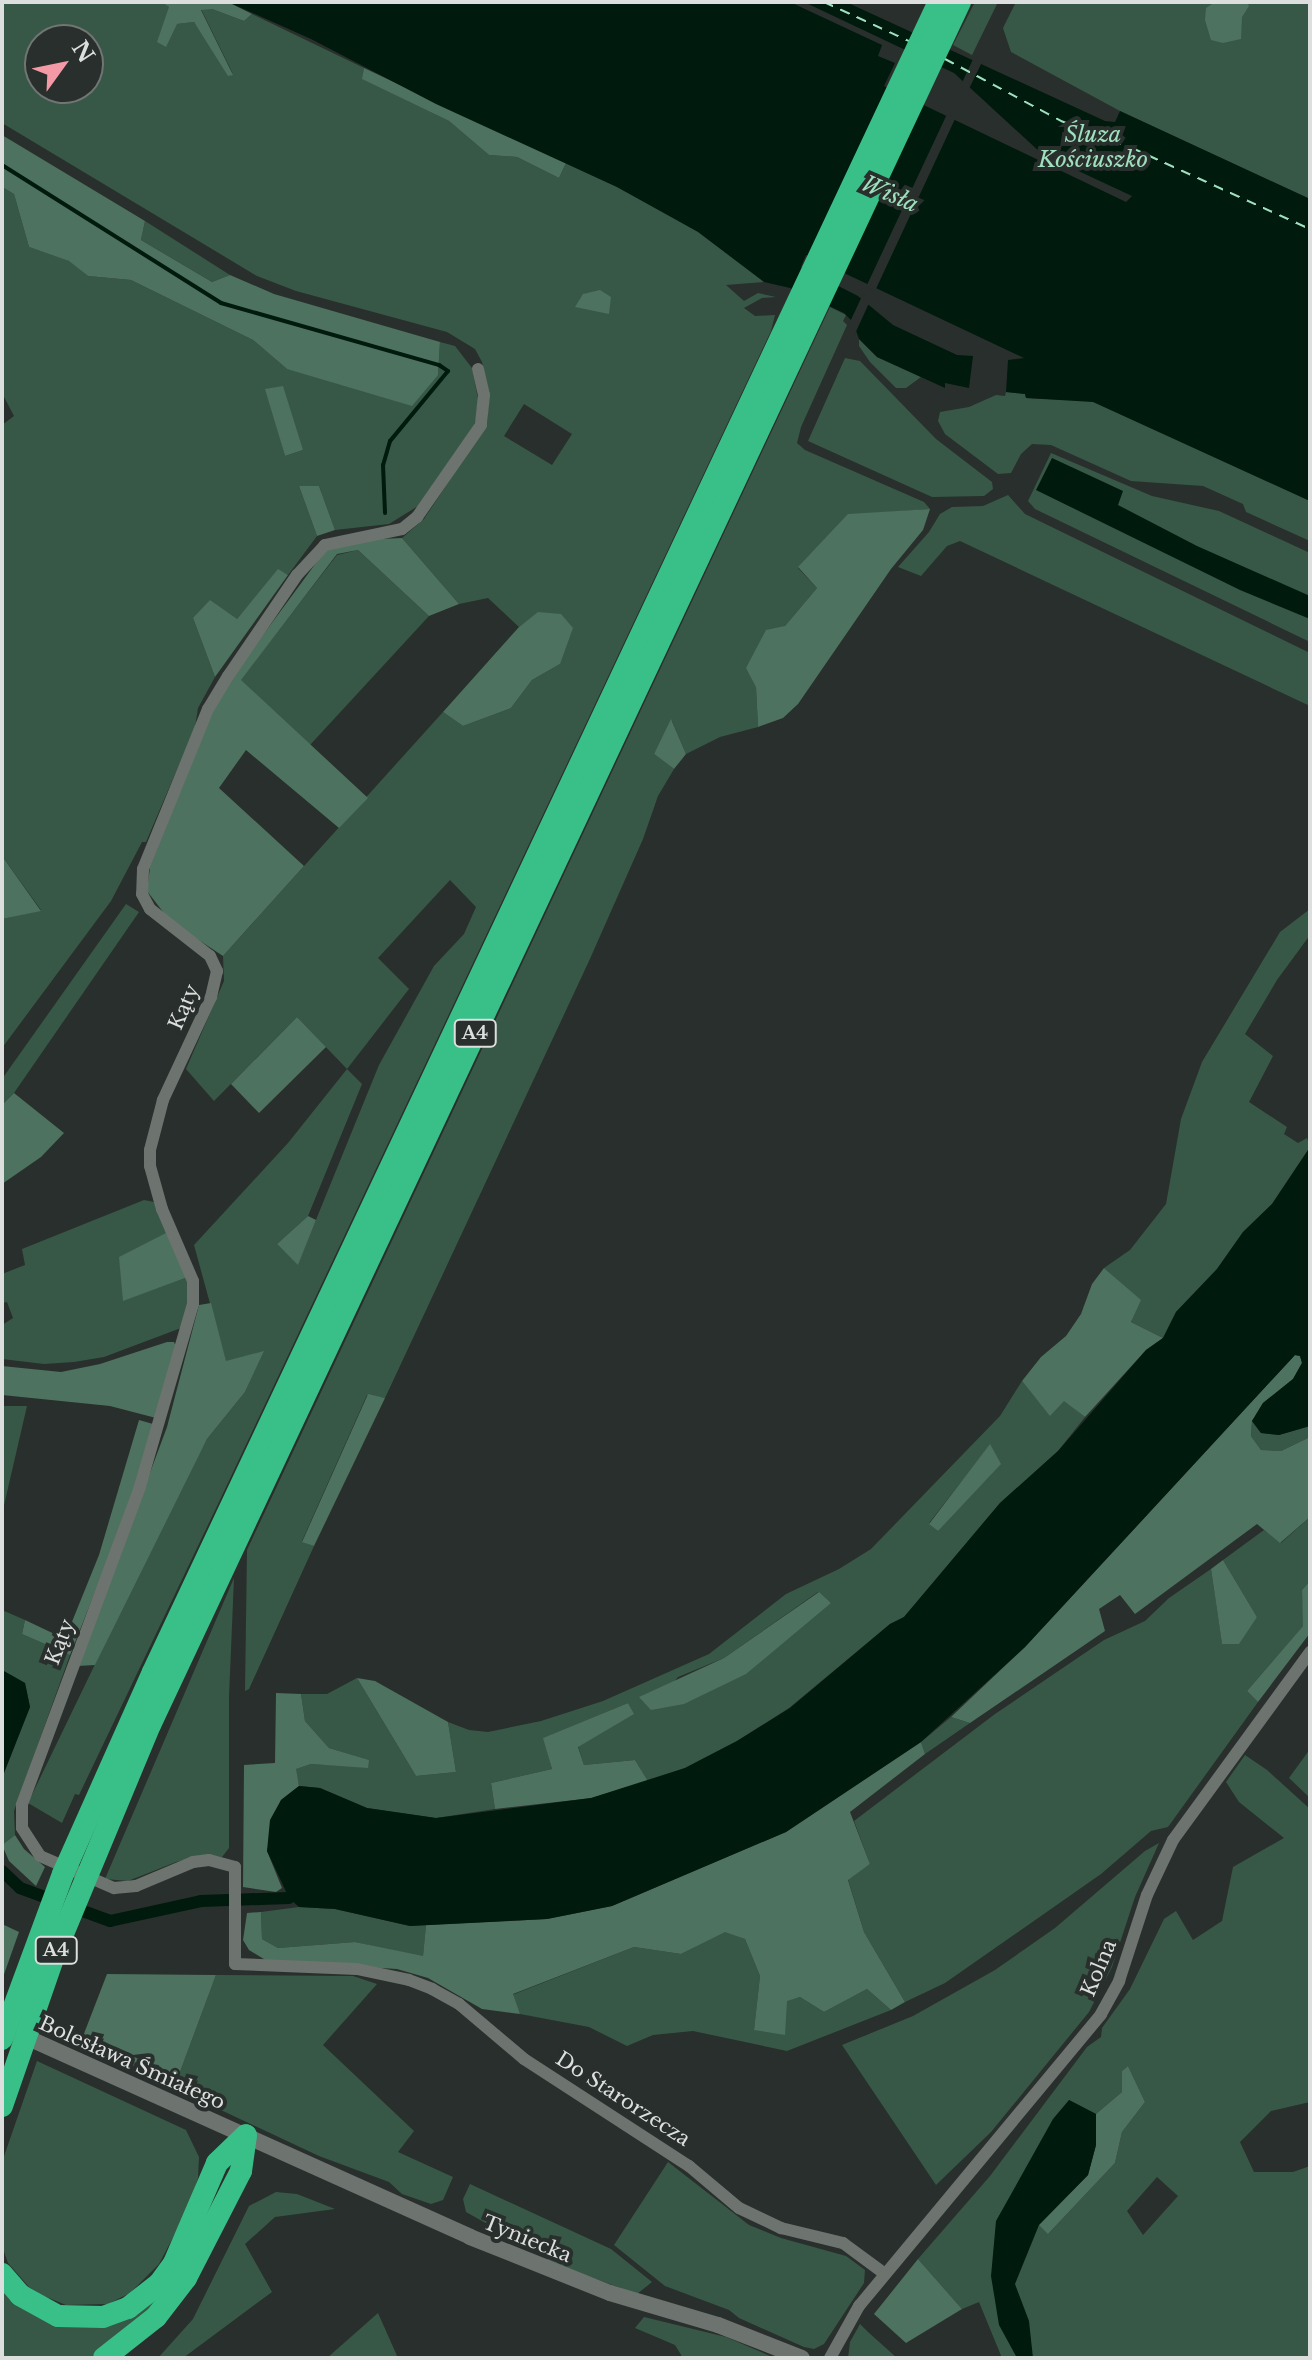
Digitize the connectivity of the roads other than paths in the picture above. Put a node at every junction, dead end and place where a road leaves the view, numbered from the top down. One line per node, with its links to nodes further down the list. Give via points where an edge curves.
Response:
1 (939, 2): 3 (highway, A4)
2 (960, 2): 3 (highway, A4)
3 (792, 338): 6 (highway, A4)
4 (478, 369): 7 (street, Kąty, via 484,395 481,425 417,517 402,529 325,545 297,575 228,676 208,709 143,869 142,894 150,909 210,956 217,971 211,997 163,1100 150,1150 162,1209 193,1281 193,1304 140,1487 20,1817 25,1838 40,1856 114,1888 136,1886 193,1862 235,1867)
5 (1310, 1652): 13 (street, Kolna, via 1173,1840 1147,1895 1119,1981 1101,2014)
6 (103, 1806): 9 (highway, A4); 10 (highway, A4)
7 (235, 1964): 13 (street, Do Starorzecza, via 357,1969 432,1989 459,2004 524,2059 689,2166 739,2208 781,2228 843,2243)
8 (2, 2027): 11 (street, Bolesława Śmiałego)
9 (2, 2039)
10 (3, 2102)
11 (246, 2135): 12 (highway, via 217,2163 174,2263 159,2284 128,2308 103,2317 58,2316 20,2295); 14 (highway, via 241,2171 186,2278 156,2317); 15 (street, Tyniecka, via 584,2284 718,2325)
12 (2, 2274)
13 (885, 2274): 16 (street, via 851,2317)
14 (104, 2358)
15 (802, 2358)
16 (830, 2358)

